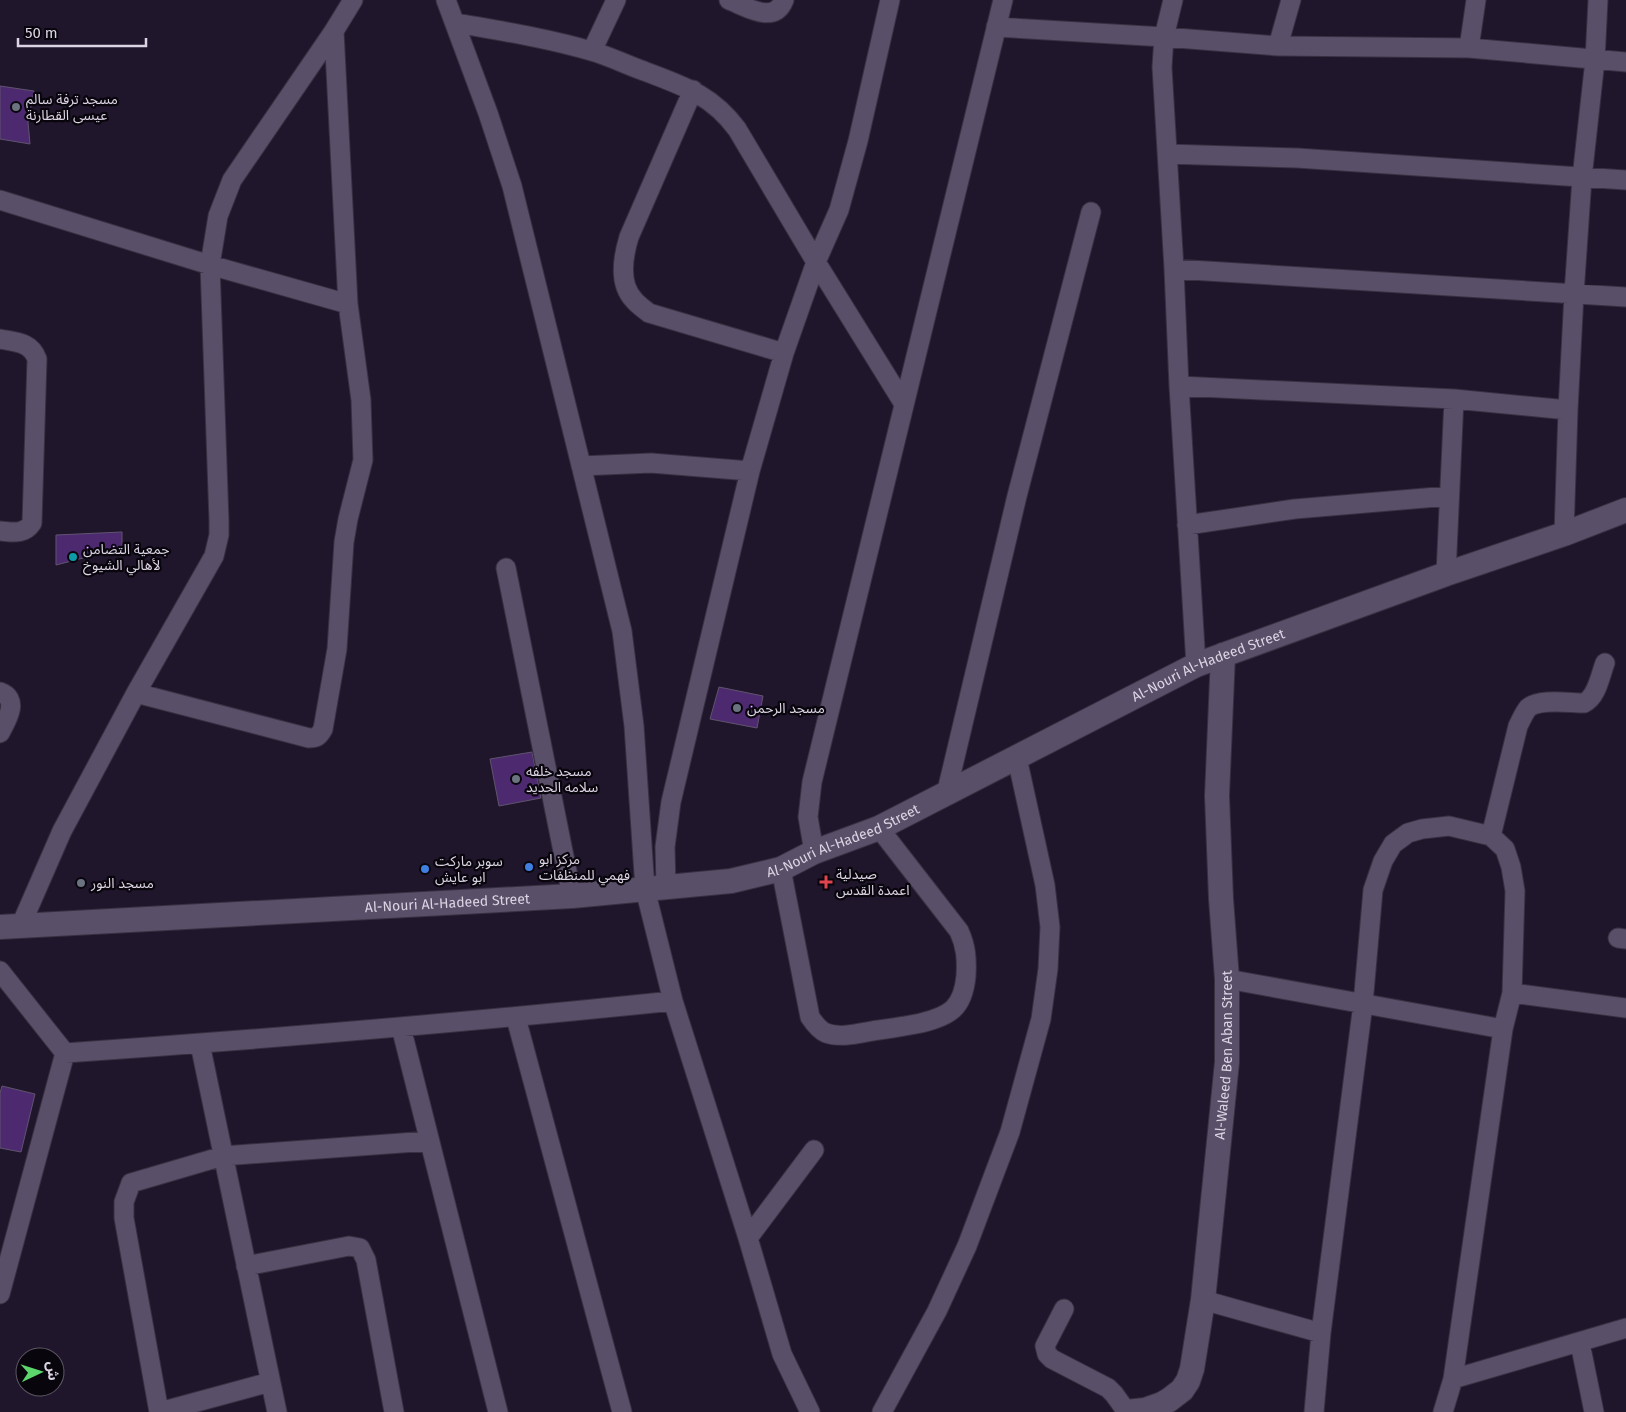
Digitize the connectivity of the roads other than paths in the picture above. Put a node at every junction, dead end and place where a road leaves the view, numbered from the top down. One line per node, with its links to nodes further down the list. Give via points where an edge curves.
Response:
1 (353, 0): 14 (street)
2 (446, 0): 12 (street)
3 (616, 0): 18 (street)
4 (729, 0): 5 (street, via 758,12 770,13 781,8)
5 (784, 0)
6 (890, 0): 27 (street, via 839,210)
7 (1002, 0): 13 (street)
8 (1173, 0): 15 (street)
9 (1291, 0): 16 (street)
10 (1476, 0): 17 (street)
11 (1598, 0): 19 (street)
12 (456, 23): 18 (street); 39 (street, via 512,186)
13 (996, 27): 15 (street); 37 (street)
14 (334, 31): 28 (street, via 232,180 218,216); 32 (street)
15 (1164, 37): 16 (street); 22 (street, via 1162,67)
16 (1278, 46): 17 (street)
17 (1469, 48): 19 (street)
18 (592, 51): 21 (street)
19 (1595, 60): 20 (street); 23 (street)
20 (1626, 62)
21 (693, 90): 27 (street, via 714,104 737,129); 34 (street, via 629,236 624,256 626,286 632,299 649,313)
22 (1168, 154): 23 (street, via 1297,158); 29 (street)
23 (1582, 178): 24 (street); 30 (street)
24 (1626, 180)
25 (0, 200): 28 (street)
26 (1091, 212): 55 (street, via 1017,496)
27 (816, 262): 34 (street); 37 (street)
28 (210, 265): 32 (street); 52 (street, via 219,540 214,556)
29 (1174, 269): 30 (street); 35 (street)
30 (1574, 294): 31 (street); 38 (street)
31 (1626, 297)
32 (348, 304): 52 (street, via 361,400 363,460 344,542 337,649 320,735 309,738)
33 (0, 339): 44 (street, via 30,347 37,359 32,523 22,532)
34 (784, 353): 40 (street)
35 (1178, 386): 36 (street); 43 (street)
36 (1454, 400): 38 (street); 41 (street)
37 (904, 404): 58 (street, via 812,782 808,817)
38 (1568, 410): 45 (street)
39 (581, 466): 40 (street, via 651,463); 60 (street, via 622,631)
40 (750, 471): 60 (street, via 671,802)
41 (1449, 496): 43 (street, via 1295,508); 47 (street)
42 (1626, 510): 45 (street, Al-Nouri Al-Hadeed Street)
43 (1187, 526): 50 (street)
44 (0, 531)
45 (1564, 534): 47 (street, Al-Nouri Al-Hadeed Street)
46 (506, 568): 61 (street)
47 (1446, 574): 48 (street, Al-Nouri Al-Hadeed Street)
48 (1223, 655): 50 (street, Al-Nouri Al-Hadeed Street); 64 (street, Al-Waleed Ben Aban Street, via 1217,796)
49 (1605, 663): 57 (street, via 1589,701 1537,703 1524,714 1518,726)
50 (1196, 665): 54 (street, Al-Nouri Al-Hadeed Street)
51 (0, 692): 53 (street, via 10,699 11,706)
52 (136, 693): 62 (street)
53 (0, 733)
54 (1016, 758): 55 (street, Al-Nouri Al-Hadeed Street); 93 (street, via 1046,884 1048,969 1041,1019 1010,1132 967,1246 937,1312)
55 (946, 794): 56 (street, Al-Nouri Al-Hadeed Street)
56 (879, 828): 58 (street, Al-Nouri Al-Hadeed Street); 59 (street, via 959,931 964,942 967,960 965,987 957,1005 948,1015 902,1027 846,1035 825,1033 816,1026 810,1018)
57 (1491, 836): 65 (street, via 1505,849 1515,892); 67 (street, via 1449,826 1408,833 1393,844 1373,890)
58 (814, 852): 59 (street, Al-Nouri Al-Hadeed Street)
59 (781, 869): 60 (street, Al-Nouri Al-Hadeed Street, via 731,881)
60 (655, 888): 61 (street, Al-Nouri Al-Hadeed Street); 66 (street)
61 (572, 896): 62 (street, Al-Nouri Al-Hadeed Street)
62 (10, 926)
63 (0, 972): 73 (street)
64 (1226, 979): 67 (street); 80 (street, Al-Waleed Ben Aban Street, via 1227,1062)
65 (1512, 993): 68 (street); 71 (street)
66 (672, 1001): 69 (street); 77 (street)
67 (1362, 1004): 71 (street); 83 (street)
68 (1626, 1008)
69 (516, 1018): 70 (street); 91 (street)
70 (401, 1026): 72 (street); 74 (street)
71 (1503, 1029): 85 (street)
72 (200, 1044): 73 (street); 76 (street)
73 (66, 1053): 79 (street)
74 (429, 1140): 76 (street); 90 (street)
75 (814, 1150): 77 (street)
76 (223, 1156): 78 (street); 87 (street, via 131,1183 126,1193 124,1218)
77 (748, 1238): 92 (street, via 782,1354)
78 (246, 1266): 86 (street); 89 (street, via 349,1246 360,1248 366,1260)
79 (0, 1294)
80 (1203, 1300): 83 (street); 94 (street, Al-Waleed Ben Aban Street, via 1192,1369 1185,1385 1162,1404)
81 (1064, 1309): 94 (street, via 1045,1346 1047,1354 1108,1388)
82 (1626, 1328): 84 (street)
83 (1320, 1333): 95 (street)
84 (1580, 1343): 85 (street); 97 (street)
85 (1453, 1379): 96 (street)
86 (270, 1382): 87 (street); 88 (street)
87 (159, 1412)
88 (278, 1412)
89 (394, 1412)
90 (498, 1412)
91 (622, 1412)
92 (810, 1412)
93 (882, 1412)
94 (1127, 1412)
95 (1314, 1412)
96 (1443, 1412)
97 (1594, 1412)

